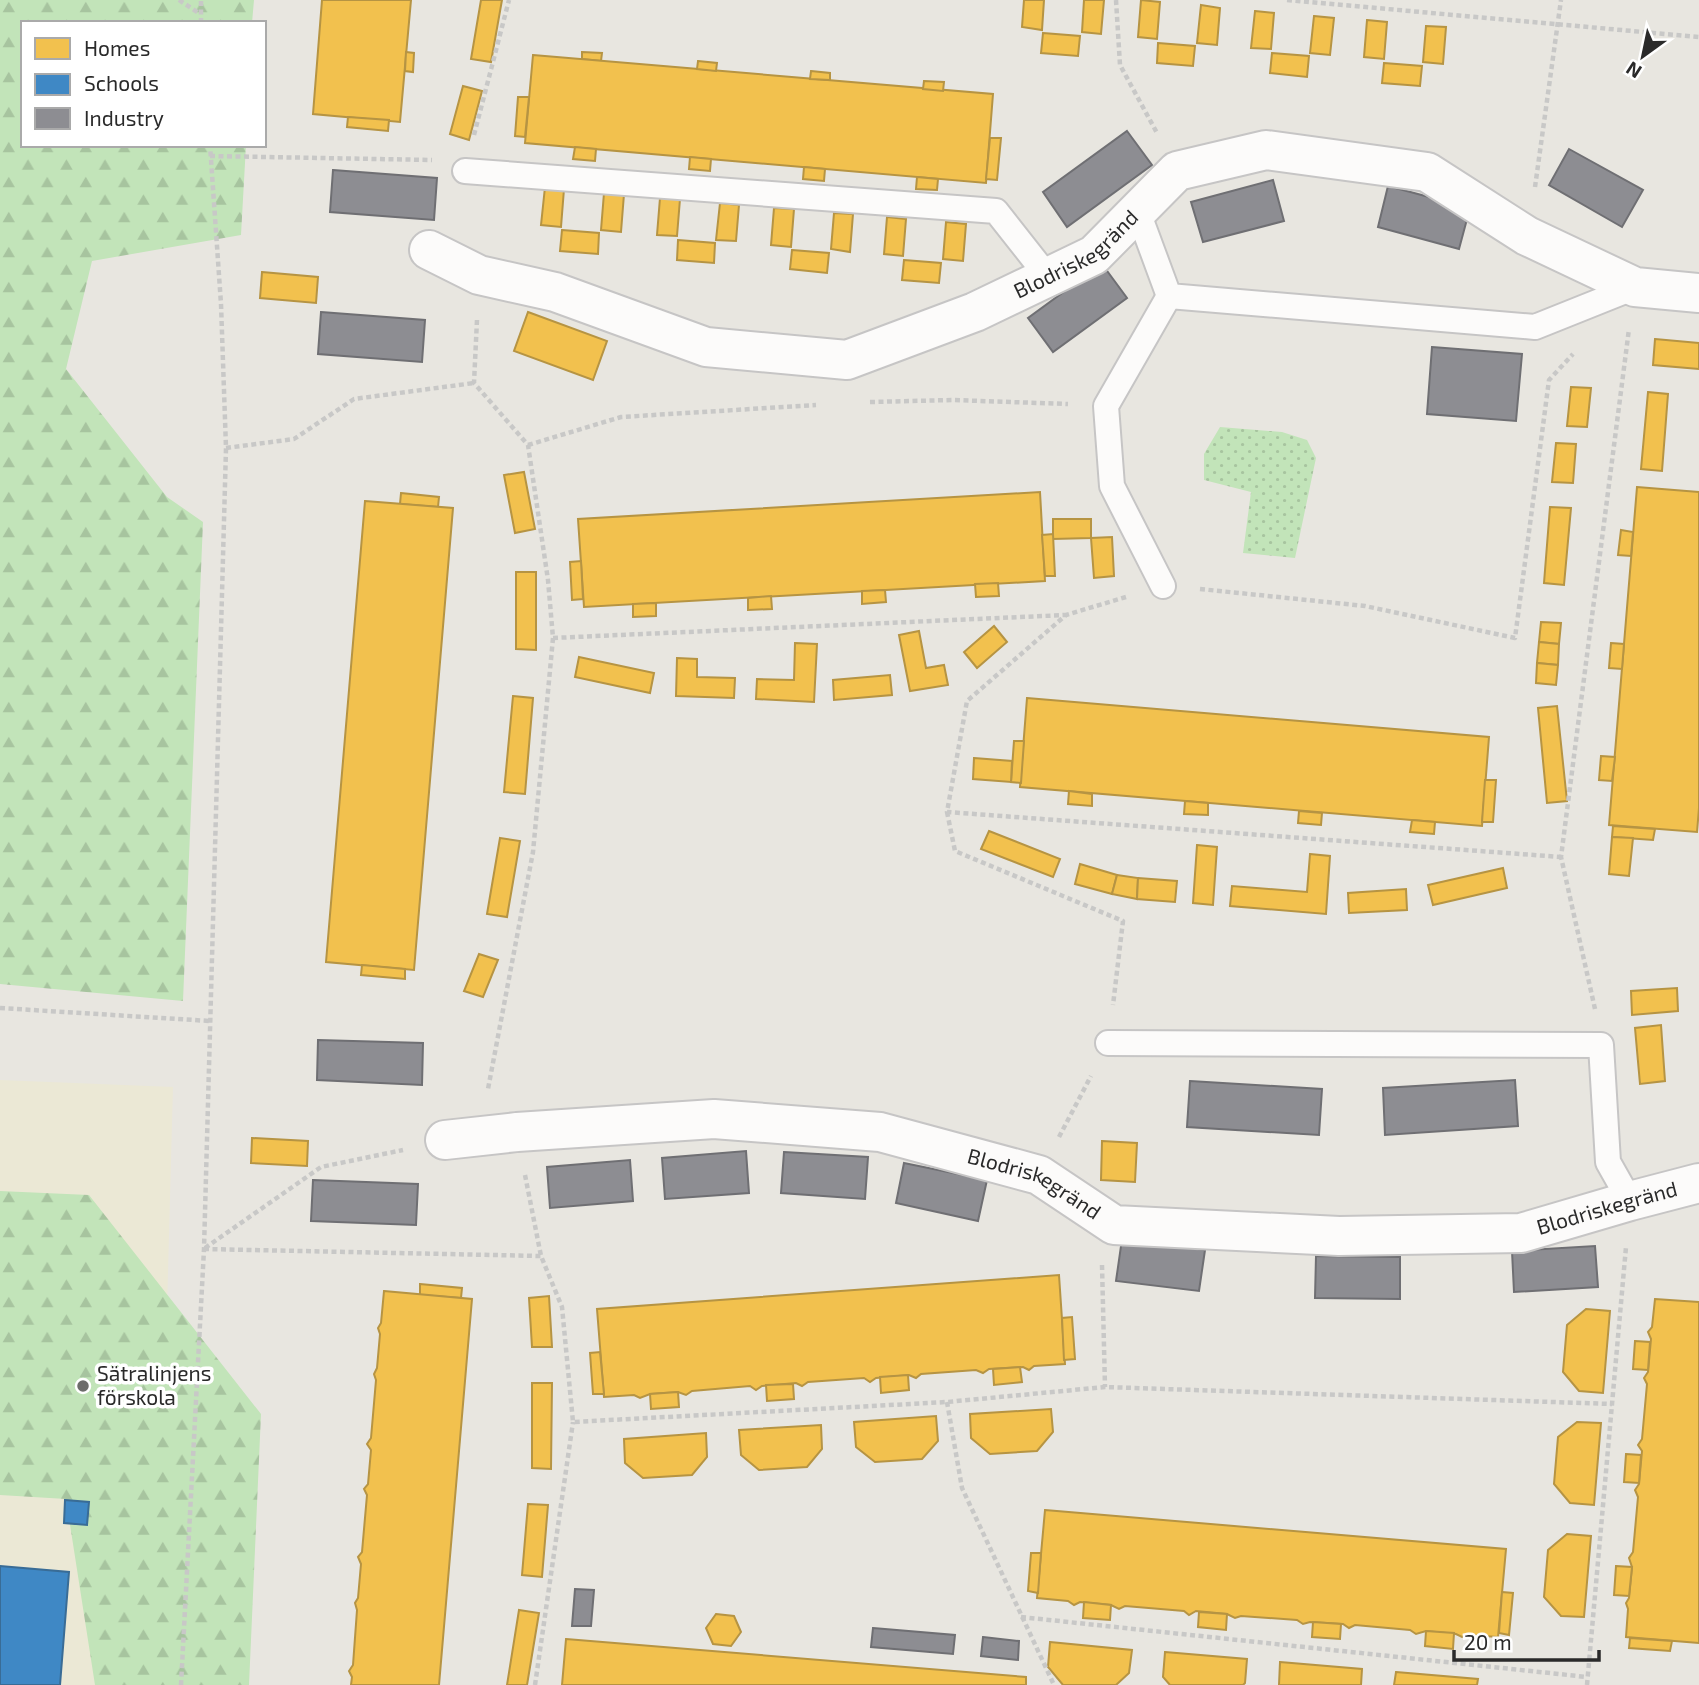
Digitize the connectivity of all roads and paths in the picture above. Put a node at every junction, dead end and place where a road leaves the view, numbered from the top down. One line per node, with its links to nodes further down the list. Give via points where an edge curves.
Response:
1 (179, 0): 6 (path)
2 (201, 0): 6 (path)
3 (1116, 0): 13 (path, via 1120,65)
4 (1287, 0): 8 (path)
5 (1560, 0): 8 (path)
6 (200, 14): 7 (path)
7 (201, 21)
8 (1559, 23): 9 (path); 15 (path)
9 (1699, 37)
10 (210, 147): 11 (path)
11 (211, 156): 12 (path, via 440,160); 28 (path)
12 (466, 170): 18 (lane, via 996,211)
13 (1178, 171): 14 (street, Blodriskegränd); 15 (street, via 1266,150 1427,172)
14 (1138, 212): 18 (street, Blodriskegränd, via 1094,255); 21 (lane)
15 (1527, 236): 19 (street)
16 (429, 250): 17 (street, Blodriskegränd)
17 (479, 275): 18 (street, Blodriskegränd, via 555,292 706,347 847,360 975,312); 23 (path)
18 (1048, 277)
19 (1635, 287): 20 (street); 21 (lane, via 1535,327); 33 (path)
20 (1699, 293)
21 (1169, 296): 26 (lane)
22 (1574, 352): 29 (path, via 1549,380 1515,638 1364,606)
23 (474, 383): 27 (path); 28 (path, via 354,399 294,439)
24 (860, 402): 26 (path, via 953,400)
25 (820, 405): 27 (path, via 621,417)
26 (1105, 406): 29 (lane, via 1112,486)
27 (528, 445): 31 (path)
28 (226, 448): 35 (path)
29 (1163, 586): 30 (path)
30 (1066, 615): 31 (path); 32 (path, via 967,701)
31 (553, 638): 38 (path, via 533,852 488,1093)
32 (947, 812): 33 (path); 36 (path, via 955,851 1123,921)
33 (1561, 857): 37 (path)
34 (0, 1008): 35 (path)
35 (210, 1021): 44 (path)
36 (1108, 1043): 37 (lane); 40 (path)
37 (1601, 1045): 42 (lane, via 1608,1162)
38 (517, 1132): 39 (street, Blodriskegränd); 40 (street, Blodriskegränd, via 714,1119 880,1132); 45 (path)
39 (445, 1140): 44 (path, via 321,1167)
40 (1040, 1175): 43 (street, Blodriskegränd)
41 (1699, 1184): 42 (street, Blodriskegränd)
42 (1630, 1201): 43 (street, Blodriskegränd, via 1521,1233 1339,1236); 48 (path)
43 (1114, 1225): 46 (path, via 1101,1237)
44 (204, 1249): 45 (path); 52 (path)
45 (541, 1256): 49 (path, via 562,1307)
46 (1105, 1387): 47 (path); 48 (path)
47 (947, 1402): 49 (path); 50 (path, via 962,1489)
48 (1612, 1404): 51 (path)
49 (573, 1422): 53 (path)
50 (1021, 1618): 51 (path); 54 (path)
51 (1587, 1677): 55 (path)
52 (181, 1685)
53 (535, 1685)
54 (1054, 1685)
55 (1587, 1685)

